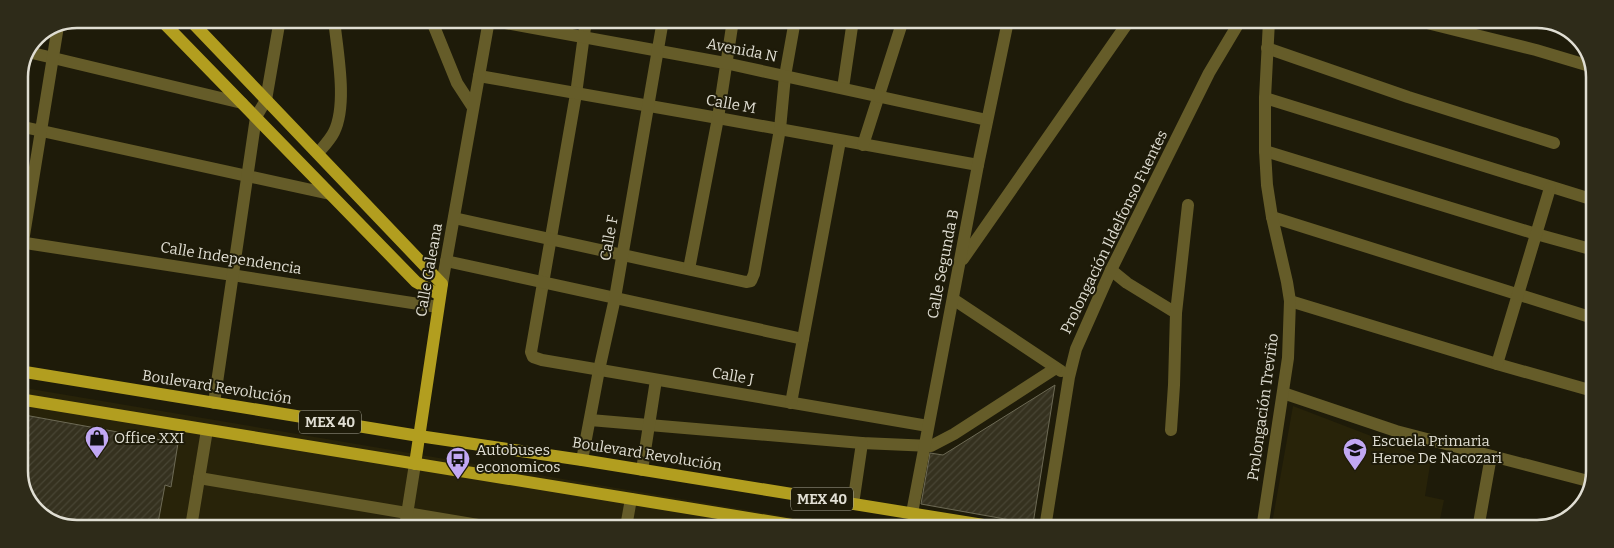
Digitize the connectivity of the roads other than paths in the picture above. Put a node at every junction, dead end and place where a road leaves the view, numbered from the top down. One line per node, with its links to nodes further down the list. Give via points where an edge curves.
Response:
1 (169, 28): 34 (main road)
2 (198, 28): 33 (main road)
3 (278, 28): 33 (street)
4 (335, 28): 47 (street, via 340,115 328,143)
5 (434, 28): 35 (street, via 458,83)
6 (488, 28): 27 (street, Calle Galeana)
7 (536, 28): 20 (street, Avenida N)
8 (584, 28): 20 (street)
9 (661, 28): 22 (street, Calle F)
10 (732, 28): 25 (street)
11 (794, 28): 28 (street)
12 (852, 28): 29 (street)
13 (900, 28): 31 (street)
14 (1007, 28): 39 (street, Calle Segunda B)
15 (1124, 28): 63 (street)
16 (1236, 28): 65 (street, Prolongación Ildelfonso Fuentes, via 1209,73)
17 (1268, 28): 21 (street, Prolongación Treviño)
18 (1444, 28): 26 (street)
19 (57, 31): 24 (street)
20 (583, 36): 22 (street, Avenida N); 30 (street)
21 (1267, 48): 32 (street, Prolongación Treviño); 44 (street, via 1408,97)
22 (657, 51): 25 (street, Avenida N); 36 (street, Calle F)
23 (34, 53): 24 (street)
24 (53, 58): 34 (street); 42 (street)
25 (725, 63): 28 (street, Avenida N); 38 (street)
26 (1585, 65)
27 (479, 76): 30 (street, Calle M); 35 (street, Calle Galeana)
28 (785, 76): 29 (street, Avenida N); 41 (street)
29 (843, 88): 31 (street, Avenida N)
30 (576, 94): 36 (street, Calle M); 58 (street)
31 (879, 96): 39 (street, Avenida N); 45 (street)
32 (1265, 98): 46 (street, Prolongación Treviño); 50 (street)
33 (266, 100): 37 (street); 47 (main road)
34 (242, 103): 37 (main road)
35 (472, 106): 56 (street, Calle Galeana)
36 (649, 106): 38 (street, Calle M); 61 (street, Calle F)
37 (256, 117): 49 (street); 51 (main road)
38 (718, 118): 41 (street, Calle M); 64 (street)
39 (987, 120): 48 (street, Calle Segunda B)
40 (28, 128): 42 (street)
41 (780, 129): 43 (street, Calle M); 64 (street, via 754,274 750,281)
42 (41, 130): 49 (street); 53 (street)
43 (840, 141): 45 (street, Calle M); 75 (street)
44 (1554, 142)
45 (863, 145): 48 (street, Calle M)
46 (1265, 151): 55 (street, Prolongación Treviño); 57 (street)
47 (318, 153): 69 (main road)
48 (978, 165): 63 (street, Calle Segunda B)
49 (248, 175): 51 (street); 66 (street)
50 (1550, 188): 52 (street); 57 (street)
51 (330, 194): 69 (main road, via 416,282)
52 (1586, 198)
53 (28, 203)
54 (1188, 205): 73 (street)
55 (1272, 217): 68 (street); 72 (street, Prolongación Treviño)
56 (454, 218): 58 (street); 62 (street, Calle Galeana)
57 (1536, 234): 60 (street); 68 (street)
58 (550, 240): 61 (street); 67 (street)
59 (28, 243): 66 (street, Calle Independencia)
60 (1586, 248)
61 (623, 256): 64 (street); 70 (street, Calle F)
62 (446, 261): 67 (street); 69 (street, Calle Galeana)
63 (959, 266): 71 (street, Calle Segunda B)
64 (689, 269)
65 (1111, 270): 73 (street); 80 (street, Prolongación Ildelfonso Fuentes, via 1090,313)
66 (233, 275): 69 (street, Calle Independencia); 85 (street)
67 (543, 282): 70 (street); 78 (street, Calle J, via 531,352 533,357)
68 (1517, 295): 74 (street); 76 (street)
69 (440, 296): 92 (main road, Calle Galeana)
70 (615, 298): 75 (street); 78 (street, Calle F)
71 (952, 298): 77 (street); 89 (street, Calle Segunda B)
72 (1290, 301): 76 (street); 83 (street, Prolongación Treviño, via 1290,341)
73 (1176, 313): 91 (street)
74 (1586, 316)
75 (803, 339): 86 (street)
76 (1497, 364): 82 (street)
77 (1056, 368): 80 (street); 94 (street, via 954,434 931,446)
78 (599, 370): 81 (street, Calle J); 87 (street, Calle F)
79 (28, 372): 85 (main road, Boulevard Revolución / MEX 40)
80 (1069, 377): 111 (street, Prolongación Ildelfonso Fuentes)
81 (656, 380): 86 (street, Calle J); 88 (street)
82 (1586, 389)
83 (1283, 393): 95 (street, via 1396,431); 112 (street, Prolongación Treviño)
84 (28, 400): 90 (main road, MEX 40)
85 (214, 403): 92 (main road, Boulevard Revolución / MEX 40)
86 (791, 403): 89 (street, Calle J)
87 (590, 420): 88 (street); 96 (street, Calle F)
88 (649, 424): 93 (street); 98 (street)
89 (928, 426): 94 (street, Calle Segunda B)
90 (207, 430): 97 (main road, MEX 40); 99 (street)
91 (1171, 430)
92 (419, 436): 96 (main road, Boulevard Revolución / MEX 40); 97 (main road, Calle Galeana)
93 (862, 443): 94 (street); 102 (street)
94 (925, 445): 104 (street, Calle Segunda B)
95 (1491, 456): 100 (street); 113 (street)
96 (582, 460): 98 (main road, Boulevard Revolución / MEX 40)
97 (415, 464): 101 (main road, MEX 40); 103 (street, Calle Galeana)
98 (642, 470): 102 (main road, Boulevard Revolución / MEX 40)
99 (199, 478): 103 (street); 105 (street)
100 (1585, 480)
101 (631, 499): 108 (street); 109 (main road, MEX 40)
102 (853, 504): 104 (main road, Boulevard Revolución / MEX 40)
103 (407, 513): 106 (street, Calle Galeana); 107 (street)
104 (912, 513): 110 (main road, Boulevard Revolución / MEX 40)
105 (192, 520)
106 (406, 520)
107 (448, 520)
108 (627, 520)
109 (761, 520)
110 (954, 520)
111 (1046, 520)
112 (1263, 520)
113 (1480, 520)

